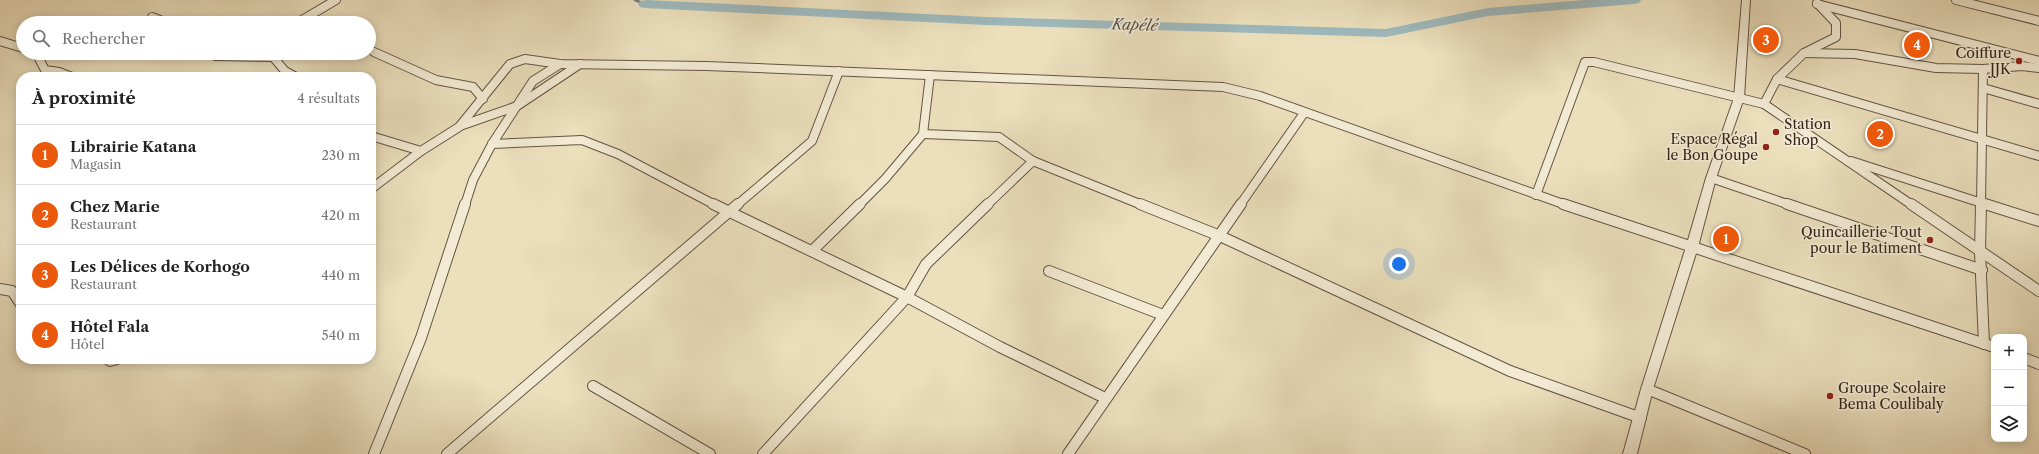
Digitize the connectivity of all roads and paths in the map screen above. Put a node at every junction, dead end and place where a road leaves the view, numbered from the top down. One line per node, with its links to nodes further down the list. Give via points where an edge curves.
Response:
1 (336, 0): 5 (street)
2 (1746, 0): 24 (street)
3 (1956, 0): 6 (street)
4 (1815, 2): 10 (street, via 1836,23 1836,37); 13 (street)
5 (310, 16)
6 (2039, 21)
7 (0, 41): 8 (street)
8 (16, 46)
9 (376, 53): 25 (street, via 436,80 473,87)
10 (1804, 53): 17 (street, via 1854,54 1936,68); 22 (street)
11 (40, 60): 19 (street, via 45,70)
12 (276, 60): 20 (street)
13 (2039, 61)
14 (560, 64): 15 (street); 25 (street, via 526,59 510,64); 28 (street, via 533,81)
15 (580, 64): 18 (street); 28 (street)
16 (2039, 68): 17 (street, via 2022,66)
17 (1983, 69): 23 (street)
18 (839, 71): 21 (street); 43 (street, via 812,141)
19 (59, 72)
20 (287, 72)
21 (930, 75): 29 (street, via 1223,87 1260,96); 31 (street)
22 (1777, 79): 26 (street); 33 (street)
23 (1983, 88): 27 (street); 33 (street)
24 (1739, 98): 26 (street); 39 (street); 41 (street, via 1607,64 1585,62)
25 (483, 99): 30 (street)
26 (1764, 104): 37 (street)
27 (2039, 104)
28 (517, 106): 30 (street); 34 (street)
29 (1304, 113): 41 (street); 45 (street)
30 (458, 127): 35 (street)
31 (923, 134): 38 (street, via 999,137); 47 (street, via 886,179)
32 (376, 138): 35 (street)
33 (1983, 140): 36 (street); 42 (street)
34 (492, 144): 43 (street, via 582,140 618,154); 65 (street, via 473,180 421,338)
35 (421, 151): 40 (street)
36 (2039, 156)
37 (1840, 157): 42 (street); 48 (street)
38 (1033, 161): 45 (street); 55 (street, via 926,264)
39 (1711, 178): 46 (street); 49 (street)
40 (376, 185)
41 (1536, 195): 46 (street)
42 (1982, 203): 44 (street); 48 (street)
43 (729, 212): 47 (street); 66 (street)
44 (2039, 221)
45 (1220, 236): 56 (street); 64 (street, via 1510,371)
46 (1692, 247): 57 (street); 62 (street)
47 (812, 251): 55 (street)
48 (1980, 252): 49 (street); 51 (street)
49 (1982, 270): 57 (street)
50 (1049, 271): 56 (street)
51 (2034, 286): 53 (street)
52 (0, 289): 54 (street, via 12,291)
53 (2039, 291)
54 (16, 297)
55 (907, 298): 63 (street, via 1000,347); 68 (street)
56 (1163, 315): 63 (street)
57 (1984, 344): 58 (street)
58 (1991, 346)
59 (2027, 359): 60 (street)
60 (2039, 364)
61 (593, 386): 67 (street)
62 (1647, 389): 64 (street); 71 (street)
63 (1106, 398): 69 (street)
64 (1641, 418): 70 (street)
65 (374, 454)
66 (447, 454)
67 (710, 454)
68 (763, 454)
69 (1068, 454)
70 (1630, 454)
71 (1805, 454)

